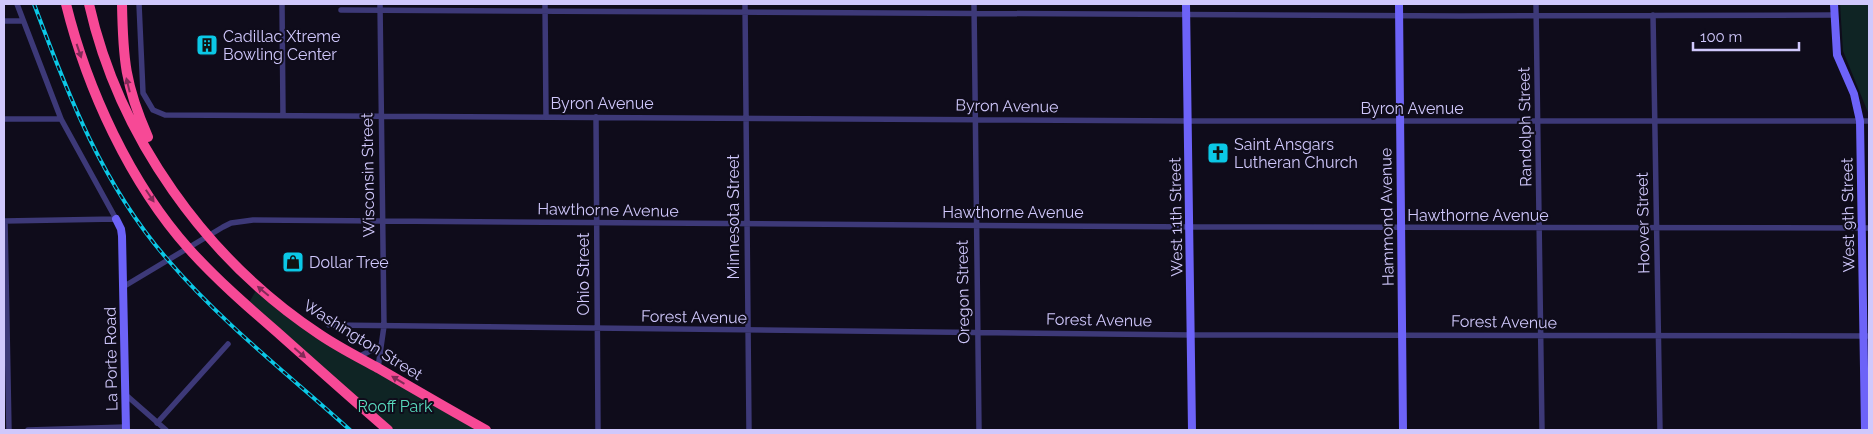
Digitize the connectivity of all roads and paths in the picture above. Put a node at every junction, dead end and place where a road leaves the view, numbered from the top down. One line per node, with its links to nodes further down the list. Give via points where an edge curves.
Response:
1 (17, 4): 25 (street)
2 (66, 4): 53 (highway, one-way to 53, via 86,72 106,119 146,190)
3 (89, 4): 40 (highway, Washington Street, via 117,88)
4 (122, 4): 40 (highway, one-way to 4, via 135,108 127,78 122,54)
5 (139, 4): 26 (street, Byron Avenue, via 141,86 148,105 158,114)
6 (282, 4): 26 (street)
7 (545, 4): 16 (street)
8 (745, 4): 17 (street, Minnesota Street)
9 (974, 4): 18 (street, Oregon Street)
10 (1186, 4): 19 (street, West 11th Street)
11 (1399, 4): 20 (street, Hammond Avenue)
12 (1536, 4): 21 (street, Randolph Street)
13 (1834, 4): 23 (street, West 9th Street)
14 (380, 7): 15 (street); 16 (street); 27 (street, Wisconsin Street)
15 (341, 10)
16 (545, 11): 17 (street); 28 (street)
17 (745, 12): 18 (street); 31 (street, Minnesota Street)
18 (974, 13): 19 (street); 33 (street, Oregon Street)
19 (1186, 14): 20 (street); 34 (street, West 11th Street)
20 (1399, 15): 21 (street); 35 (street, Hammond Avenue)
21 (1536, 15): 22 (street); 38 (street, Randolph Street)
22 (1653, 15): 23 (street); 39 (street, Hoover Street)
23 (1834, 15): 36 (street, West 9th Street, via 1837,55 1854,94)
24 (4, 21): 25 (street)
25 (23, 21): 32 (street)
26 (283, 115): 27 (street, Byron Avenue)
27 (381, 116): 28 (street, Byron Avenue); 43 (street, Wisconsin Street)
28 (546, 117): 29 (street, Byron Avenue)
29 (596, 117): 31 (street, Byron Avenue); 44 (street, Ohio Street)
30 (4, 118): 32 (street)
31 (746, 118): 33 (street, Byron Avenue); 45 (street, Minnesota Street)
32 (61, 119): 41 (street)
33 (975, 119): 34 (street, Byron Avenue); 46 (street, Oregon Street)
34 (1188, 121): 35 (street, Byron Avenue); 47 (street, West 11th Street)
35 (1400, 121): 38 (street, Byron Avenue); 48 (street, Hammond Avenue)
36 (1860, 121): 37 (street, Byron Avenue); 39 (street, Byron Avenue); 51 (street, West 9th Street)
37 (1869, 121)
38 (1538, 122): 39 (street, Byron Avenue); 49 (street, Randolph Street)
39 (1655, 122): 50 (street, Hoover Street)
40 (166, 179): 52 (highway, Washington Street)
41 (116, 219): 42 (street); 55 (street, La Porte Road, via 121,229)
42 (4, 221): 73 (street)
43 (382, 221): 44 (street, Hawthorne Avenue); 52 (street, Hawthorne Avenue, via 241,221); 57 (street, Wisconsin Street)
44 (597, 224): 45 (street, Hawthorne Avenue); 58 (street, Ohio Street)
45 (746, 225): 46 (street, Hawthorne Avenue); 59 (street, Minnesota Street)
46 (976, 225): 47 (street, Hawthorne Avenue); 60 (street, Oregon Street)
47 (1190, 227): 48 (street, Hawthorne Avenue); 62 (street, West 11th Street)
48 (1401, 228): 49 (street, Hawthorne Avenue); 61 (street, Hammond Avenue)
49 (1541, 228): 50 (street, Hawthorne Avenue); 63 (street, Randolph Street)
50 (1656, 228): 51 (street, Hawthorne Avenue); 64 (street, Hoover Street)
51 (1865, 228): 65 (street, West 9th Street)
52 (206, 236): 53 (street, Hawthorne Avenue); 68 (highway, Washington Street, one-way to 52, via 319,334 276,302)
53 (188, 248): 54 (street, Hawthorne Avenue); 76 (highway, one-way to 76, via 228,289)
54 (167, 260): 55 (street, La Porte Road)
55 (123, 287): 70 (street, La Porte Road)
56 (329, 325): 57 (street, Forest Avenue)
57 (384, 326): 58 (street, Forest Avenue); 67 (street, Wisconsin Street)
58 (598, 330): 59 (street, Forest Avenue); 78 (street, Ohio Street)
59 (748, 332): 60 (street, Forest Avenue); 79 (street, Minnesota Street)
60 (978, 332): 62 (street, Forest Avenue); 80 (street, Oregon Street)
61 (1402, 335): 62 (street, Forest Avenue); 63 (street, Forest Avenue); 82 (street, Hammond Avenue)
62 (1191, 336): 81 (street, West 11th Street)
63 (1541, 336): 64 (street, Forest Avenue); 83 (street, Randolph Street)
64 (1658, 336): 65 (street, Forest Avenue); 84 (street, Hoover Street)
65 (1866, 336): 85 (street, West 9th Street)
66 (228, 344): 71 (street)
67 (380, 346): 68 (street); 69 (street, Wisconsin Street)
68 (358, 357): 69 (highway, Washington Street)
69 (378, 368): 77 (highway, Washington Street, one-way to 69)
70 (126, 395): 71 (street); 72 (street, La Porte Road)
71 (157, 423): 75 (street)
72 (126, 429): 74 (street)
73 (9, 430)
74 (28, 430)
75 (166, 430)
76 (388, 430)
77 (486, 430)
78 (598, 430)
79 (749, 430)
80 (979, 430)
81 (1192, 430)
82 (1403, 430)
83 (1542, 430)
84 (1660, 430)
85 (1865, 430)

